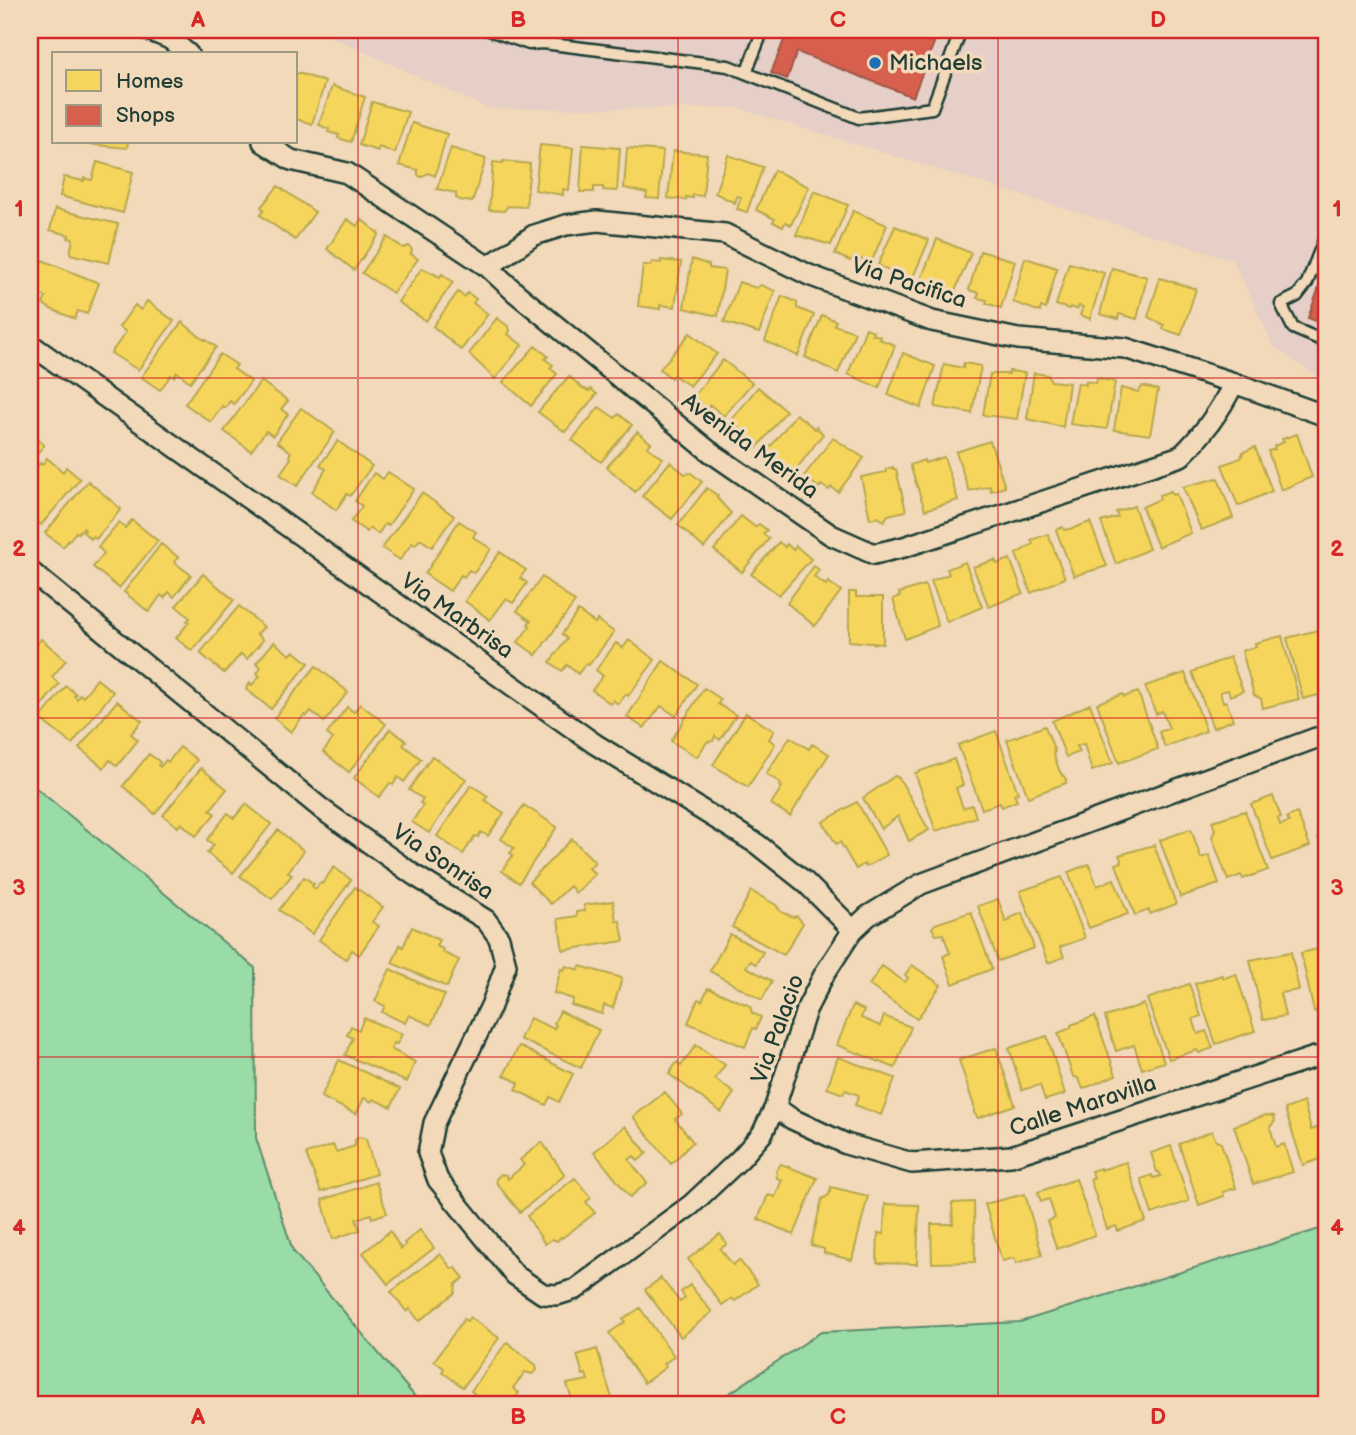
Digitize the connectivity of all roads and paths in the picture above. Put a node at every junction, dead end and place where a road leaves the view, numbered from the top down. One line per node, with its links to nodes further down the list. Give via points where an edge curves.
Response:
1 (148, 30): 5 (street, via 170,38)
2 (489, 30): 6 (lane, via 529,44 727,66)
3 (763, 30): 6 (lane)
4 (961, 30): 6 (lane, via 932,108 859,118)
5 (186, 52)
6 (746, 73)
7 (266, 144): 9 (street, Avenida Merida, via 291,160 347,173)
8 (1326, 236): 10 (lane, via 1307,283 1297,296 1281,304 1293,328)
9 (488, 267): 12 (street, Via Pacifica, via 534,235 566,225 597,221 725,234 809,275 932,321 1018,339 1125,348); 12 (street, Avenida Merida, via 709,451 831,535 874,554 1181,456 1202,436)
10 (1326, 340)
11 (30, 344): 16 (street, Via Marbrisa, via 595,744 758,844 806,882)
12 (1234, 383): 13 (street, Via Pacifica)
13 (1326, 416)
14 (30, 571): 19 (street, Via Sonrisa, via 323,810 486,920 499,937 506,965 434,1122 428,1153 438,1180 455,1202 515,1275)
15 (1326, 736): 16 (street, Via Palacio, via 921,884)
16 (853, 930): 18 (street, Via Palacio, via 806,1010)
17 (1326, 1056): 18 (street, Calle Maravilla, via 1012,1156 912,1163 846,1144)
18 (775, 1107): 19 (street, Via Palacio, via 762,1135 691,1205 576,1289 557,1296)
19 (543, 1294)

